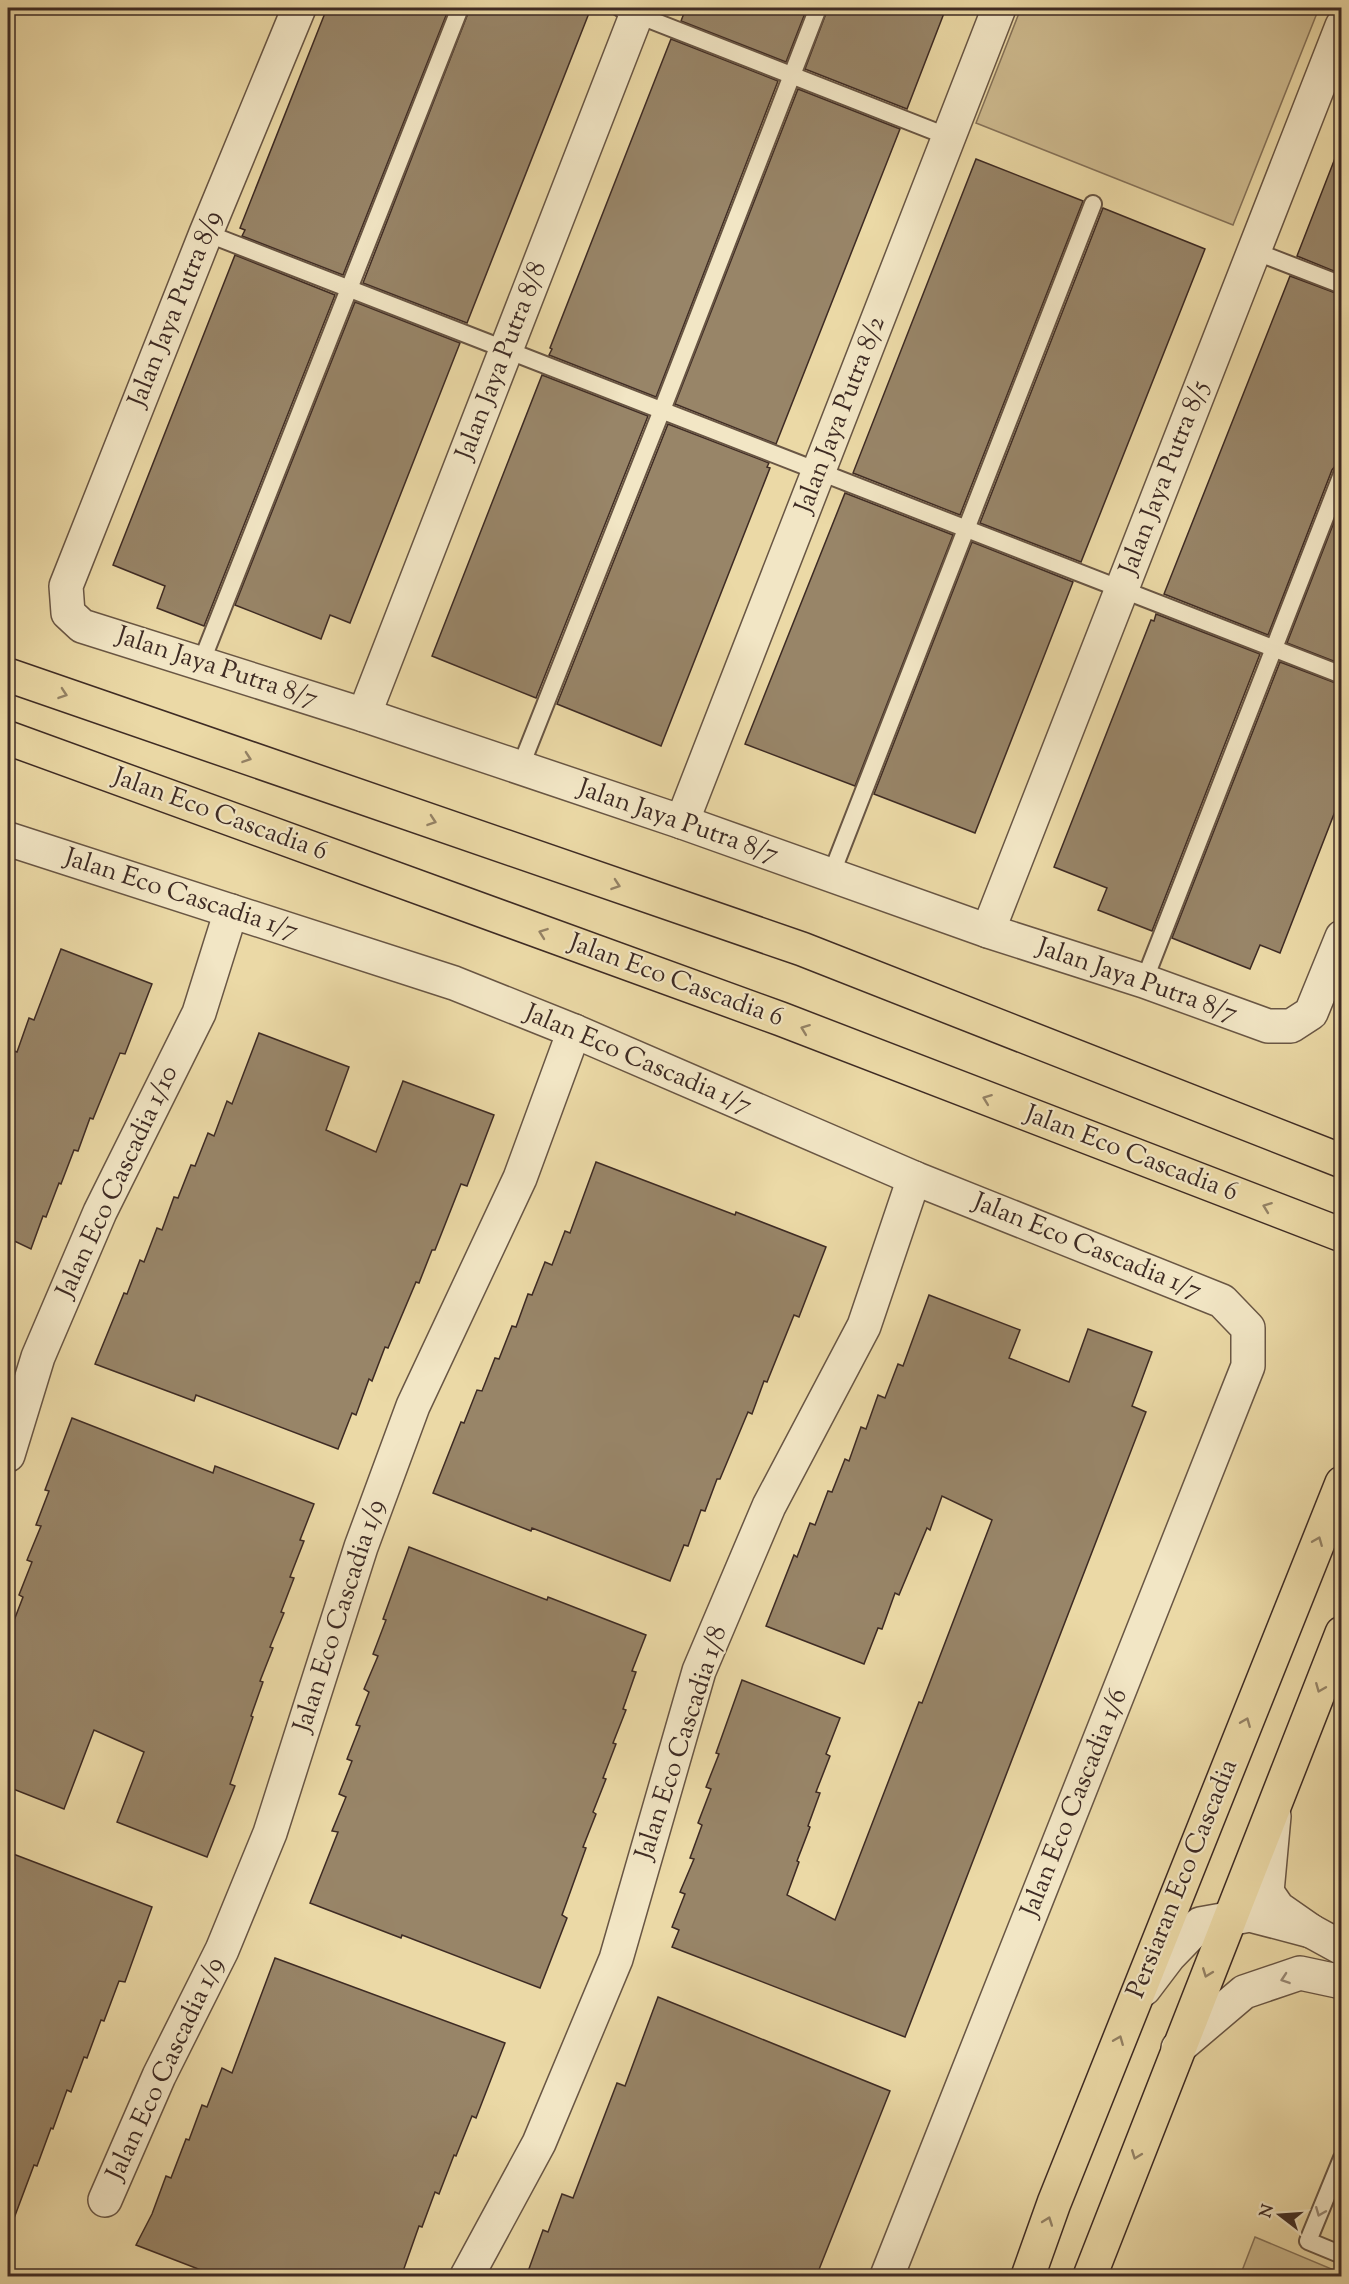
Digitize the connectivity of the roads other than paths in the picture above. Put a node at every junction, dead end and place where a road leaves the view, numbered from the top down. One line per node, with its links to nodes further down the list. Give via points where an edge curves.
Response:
1 (299, 8): 10 (street, Jalan Jaya Putra 8/9)
2 (460, 8): 13 (lane)
3 (818, 8): 7 (lane)
4 (999, 8): 8 (street, Jalan Jaya Putra 8/2)
5 (632, 10): 7 (lane); 14 (street, Jalan Jaya Putra 8/8)
6 (1341, 26): 11 (street, Jalan Jaya Putra 8/5)
7 (792, 74): 8 (lane); 15 (lane)
8 (949, 137): 16 (street, Jalan Jaya Putra 8/2)
9 (1093, 204): 18 (lane)
10 (206, 232): 13 (lane); 20 (street, Jalan Jaya Putra 8/9, via 66,586)
11 (1254, 251): 12 (lane); 19 (street, Jalan Jaya Putra 8/5)
12 (1341, 285)
13 (349, 289): 14 (lane); 22 (lane)
14 (507, 350): 15 (lane); 25 (street, Jalan Jaya Putra 8/8)
15 (662, 410): 16 (lane); 27 (lane)
16 (819, 471): 18 (lane); 28 (street, Jalan Jaya Putra 8/2)
17 (1341, 474): 21 (lane)
18 (966, 529): 19 (lane); 30 (lane)
19 (1122, 590): 21 (lane); 32 (street, Jalan Jaya Putra 8/5)
20 (68, 613): 22 (street, Jalan Jaya Putra 8/7, via 82,626)
21 (1273, 649): 24 (lane); 34 (lane)
22 (201, 663): 25 (street, Jalan Jaya Putra 8/7)
23 (8, 675): 36 (main road, one-way to 36, via 802,949)
24 (1341, 675)
25 (364, 715): 27 (street, Jalan Jaya Putra 8/7)
26 (8, 738): 38 (main road, Jalan Eco Cascadia 6, one-way to 26, via 781,1019)
27 (520, 768): 28 (street, Jalan Jaya Putra 8/7)
28 (681, 822): 30 (street, Jalan Jaya Putra 8/7)
29 (8, 839): 31 (street, Jalan Eco Cascadia 1/7)
30 (831, 875): 32 (street, Jalan Jaya Putra 8/7)
31 (231, 911): 35 (street, Jalan Eco Cascadia 1/7, via 454,984); 41 (street, Jalan Eco Cascadia 1/10, via 199,1013 100,1212 38,1357)
32 (988, 931): 34 (street, Jalan Jaya Putra 8/7)
33 (1341, 937): 34 (street, Jalan Jaya Putra 8/7, via 1311,1013 1291,1026 1268,1026)
34 (1144, 981)
35 (574, 1032): 37 (street, Jalan Eco Cascadia 1/7); 52 (street, Jalan Eco Cascadia 1/9, via 520,1178 413,1406 361,1547 270,1833 222,1950 159,2076)
36 (1339, 1158)
37 (914, 1178): 40 (street, Jalan Eco Cascadia 1/7, via 1222,1301); 54 (street, Jalan Eco Cascadia 1/8, via 864,1326 769,1506 699,1671 616,1959 539,2143)
38 (1327, 1229): 39 (main road)
39 (1341, 1250)
40 (1248, 1328): 55 (street, Jalan Eco Cascadia 1/6, via 1248,1366)
41 (8, 1455)
42 (1341, 1484): 49 (main road, Persiaran Eco Cascadia, one-way to 42)
43 (1341, 1633): 44 (main road, one-way to 44)
44 (1276, 1799): 45 (main road); 46 (street, via 1268,1892 1278,1908)
45 (1228, 1919): 46 (street, via 1250,1915); 49 (street, via 1200,1924 1169,1956); 50 (main road, one-way to 50)
46 (1311, 1931): 47 (street)
47 (1341, 1948)
48 (1341, 1982): 50 (street, one-way to 50, via 1300,1973 1244,1992)
49 (1135, 2002): 56 (main road, Persiaran Eco Cascadia, one-way to 49)
50 (1178, 2048): 57 (main road, one-way to 57)
51 (1341, 2158): 53 (lane, one-way to 53, via 1308,2241)
52 (105, 2200)
53 (1341, 2255)
54 (467, 2277)
55 (887, 2277)
56 (1028, 2277)
57 (1090, 2277)

